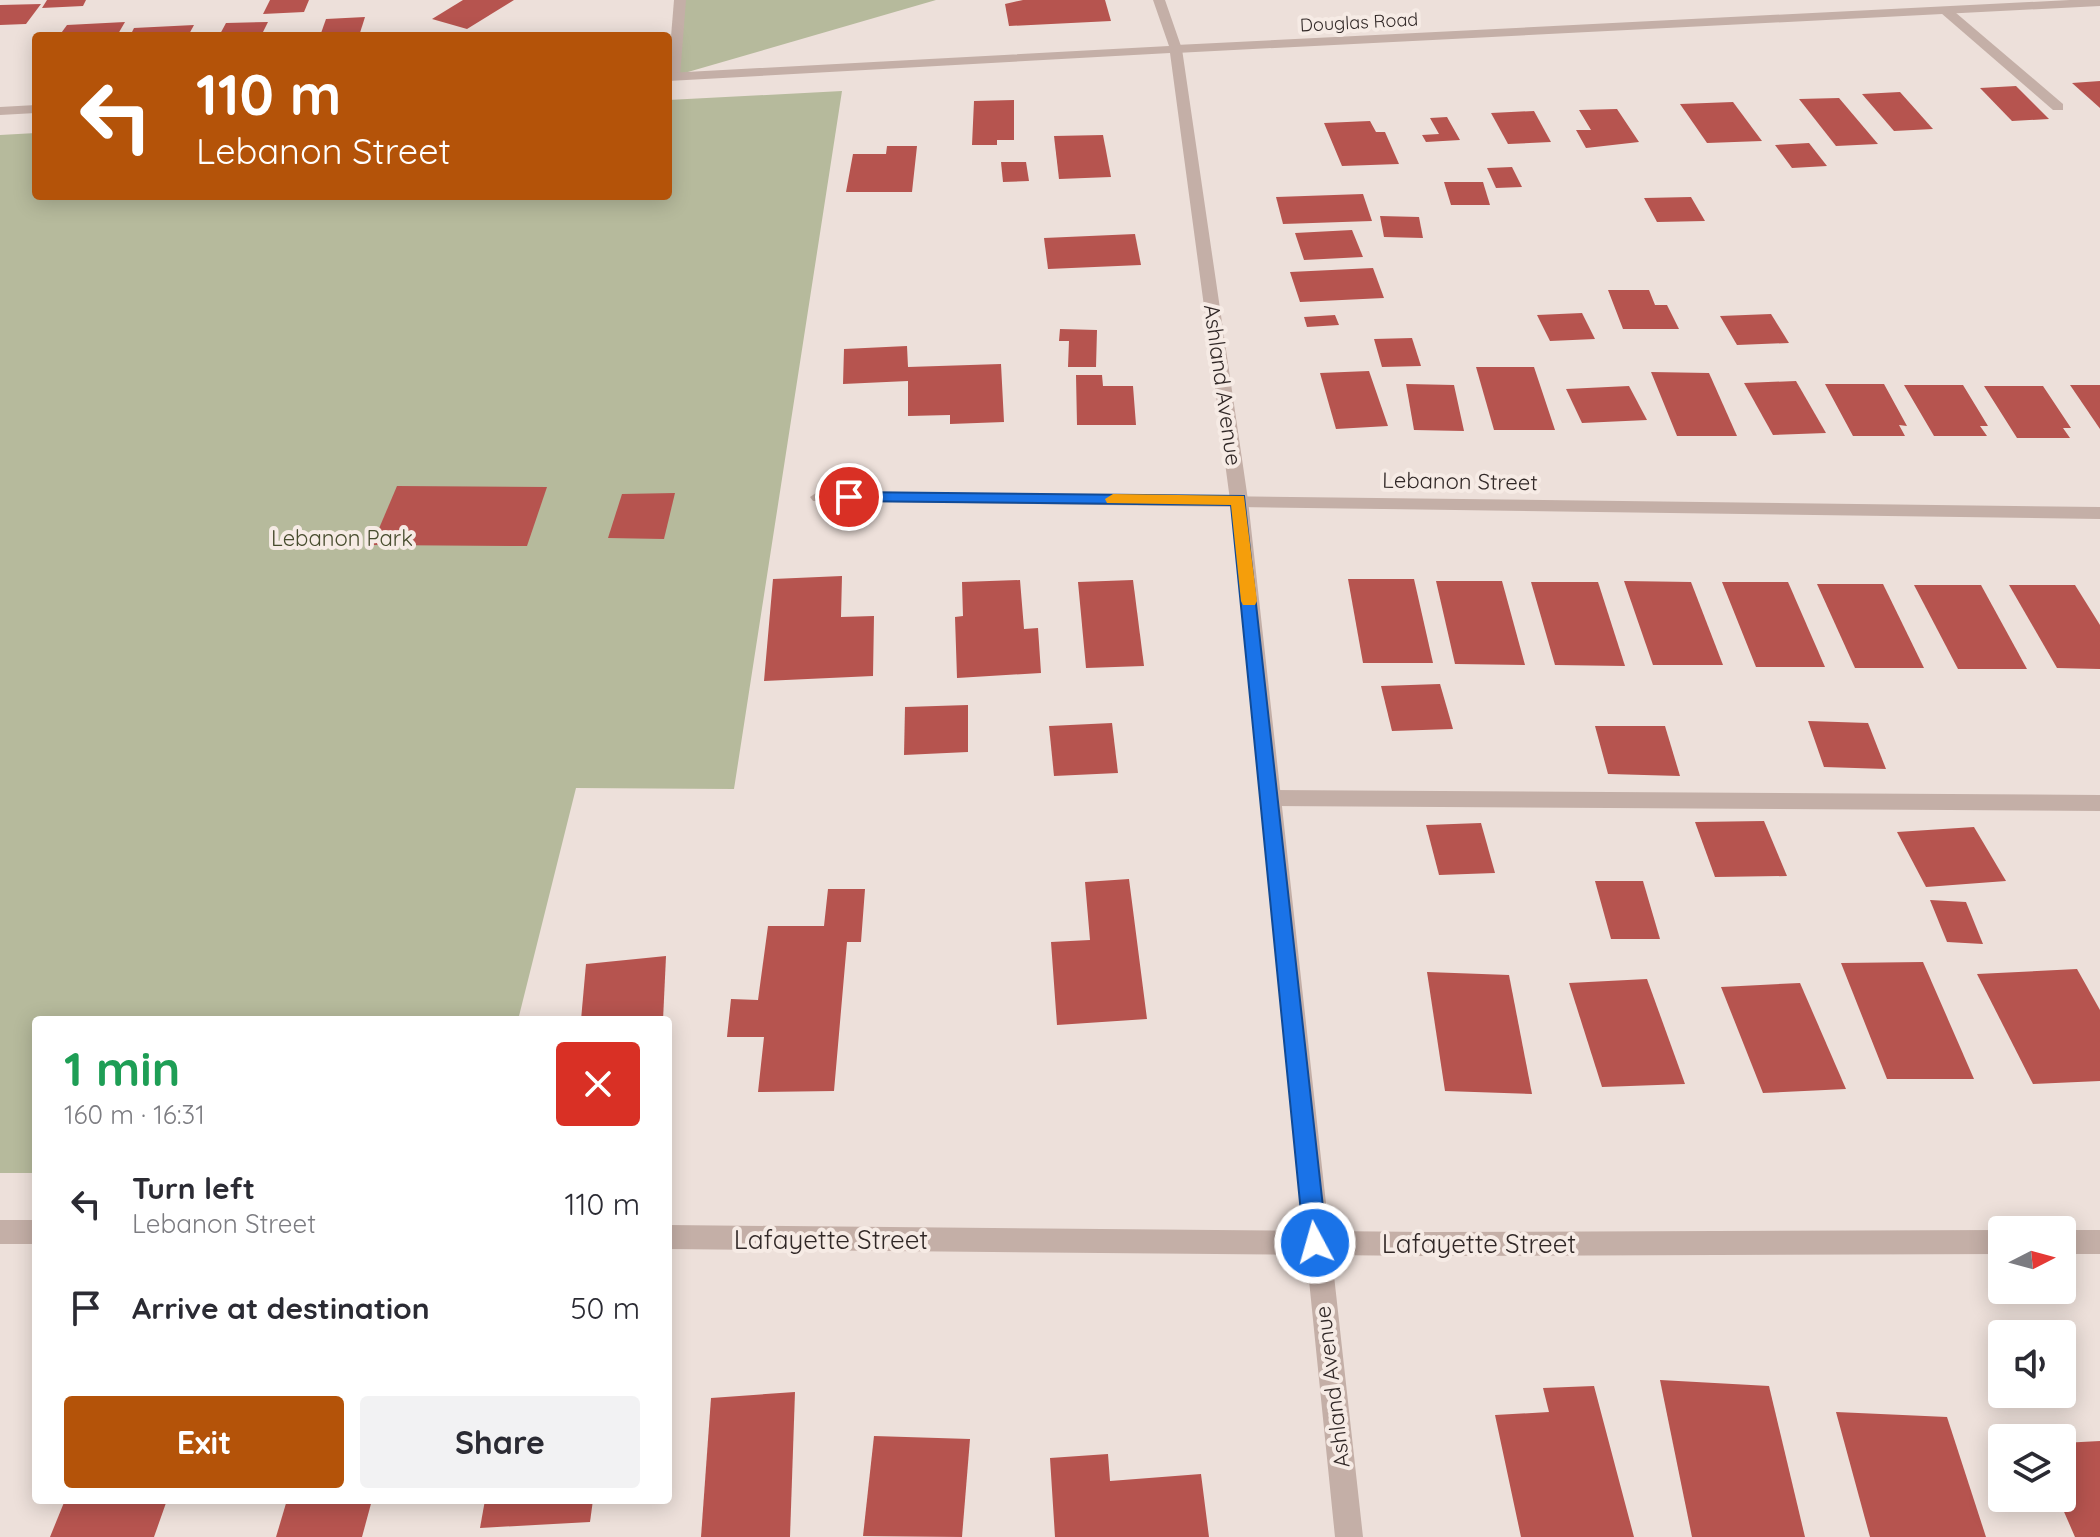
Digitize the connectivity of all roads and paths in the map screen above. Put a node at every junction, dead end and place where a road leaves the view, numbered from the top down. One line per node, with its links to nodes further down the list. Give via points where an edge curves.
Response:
1 (680, 0): 6 (street)
2 (1159, 0): 5 (street, Ashland Avenue)
3 (2100, 2): 4 (street, Douglas Road)
4 (1945, 10): 5 (street, Douglas Road); 8 (street)
5 (1176, 49): 7 (street, Douglas Road); 12 (street, Ashland Avenue)
6 (672, 68)
7 (672, 77)
8 (2058, 107)
9 (32, 109): 10 (street)
10 (0, 111)
11 (819, 497): 12 (street, Lebanon Street)
12 (1239, 500): 13 (street, Lebanon Street); 14 (street, Ashland Avenue)
13 (2100, 513)
14 (1270, 798): 15 (street); 22 (street, Ashland Avenue)
15 (2100, 803)
16 (0, 1232): 17 (street)
17 (32, 1232)
18 (672, 1237): 22 (street, Lafayette Street)
19 (1988, 1242): 22 (street, Lafayette Street)
20 (2076, 1242): 21 (street)
21 (2100, 1242)
22 (1315, 1243): 23 (street, Ashland Avenue)
23 (1349, 1537)

